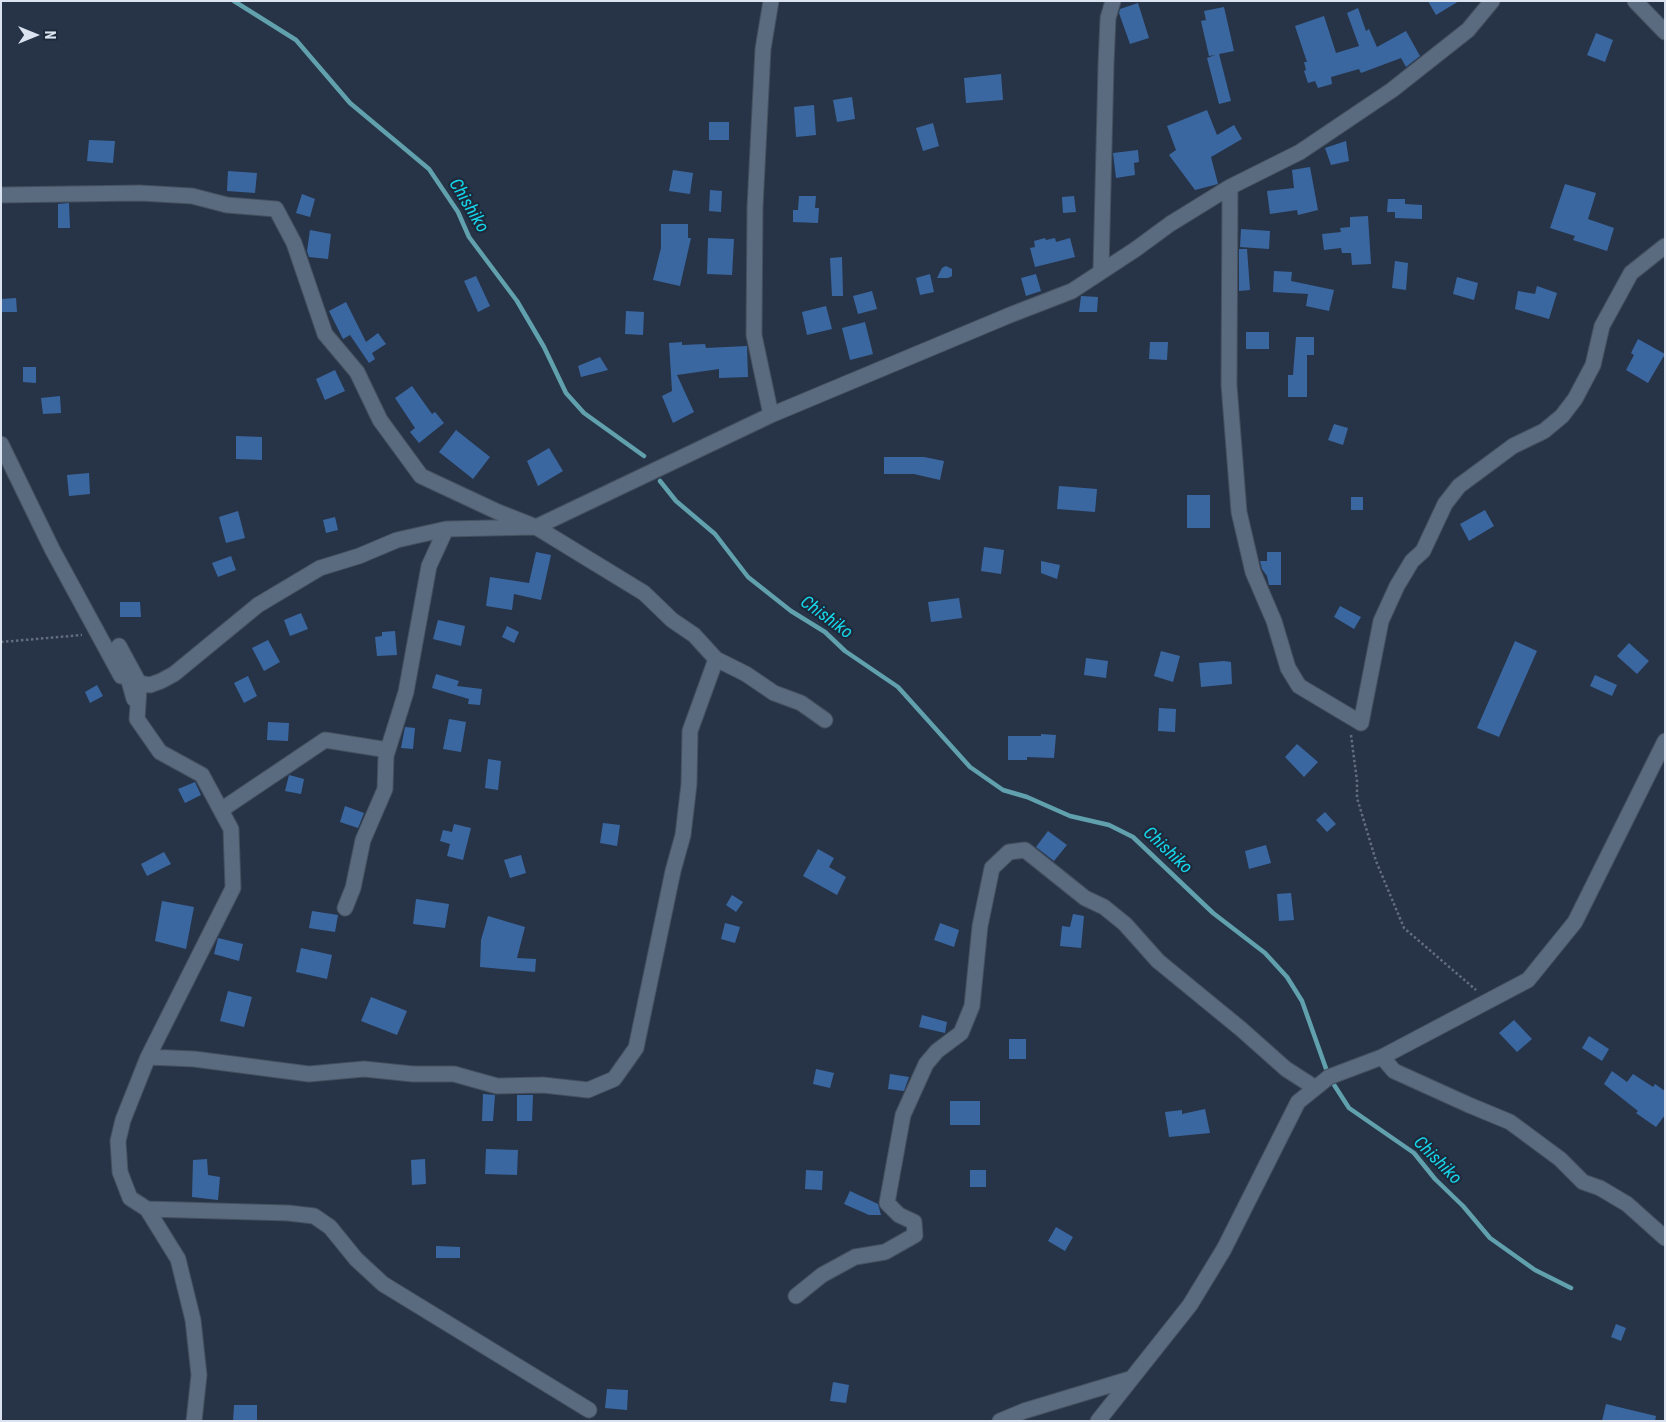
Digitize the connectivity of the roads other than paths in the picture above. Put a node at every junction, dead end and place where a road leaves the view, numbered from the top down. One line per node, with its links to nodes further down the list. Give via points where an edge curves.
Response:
1 (771, 1): 10 (street, via 763,49 755,208 754,325)
2 (1113, 1): 9 (street, via 1108,18)
3 (1492, 1): 6 (street, via 1468,30 1392,90 1300,152)
4 (1635, 1): 5 (street)
5 (1665, 32)
6 (1230, 187): 8 (street, via 1229,385 1240,512 1253,572 1274,621 1288,668 1299,686 1361,723 1381,621 1397,586 1412,561 1423,551 1445,504 1459,486 1513,446 1544,431 1562,416 1575,400 1593,365 1602,326 1631,273); 9 (street)
7 (1, 195): 12 (street, via 140,193 192,196 227,205 276,209 294,244 325,334 357,372 380,420 421,476)
8 (1665, 246)
9 (1101, 270): 10 (street, via 1072,292)
10 (771, 415): 12 (street)
11 (1, 444): 15 (street, via 52,549 134,699 119,646)
12 (536, 527): 13 (street); 14 (street, via 644,593 672,620 694,635)
13 (446, 528): 15 (street, via 397,540 320,568 258,605 174,674 150,684); 18 (street, via 429,566 406,692)
14 (716, 659): 16 (street, via 774,693 801,703); 21 (street, via 690,731 684,835 673,871 636,1048 614,1079 588,1090 542,1085 497,1086 454,1074 364,1069 309,1074 194,1059)
15 (139, 683): 19 (street, via 137,719 160,752 202,775)
16 (825, 720)
17 (1665, 741): 22 (street, via 1575,922 1528,980)
18 (388, 750): 19 (street, via 325,740); 20 (street, via 386,789 363,840 353,888)
19 (221, 810): 21 (street, via 231,828 233,888)
20 (345, 908)
21 (148, 1057): 24 (street, via 118,1141 120,1172 130,1198)
22 (1382, 1057): 23 (street, via 1329,1077); 25 (street, via 1394,1071 1510,1122 1560,1159 1583,1182 1627,1204)
23 (1314, 1087): 26 (street, via 1286,1070 1158,961 1111,913 1085,898 1025,850 1009,852 992,868 980,926 972,1006 961,1033 926,1064 903,1115 887,1203 899,1215 914,1222 915,1235 885,1252 855,1257 822,1275); 27 (street, via 1298,1102 1224,1249 1190,1305)
24 (147, 1209): 28 (street, via 314,1216 330,1227 356,1259 383,1284); 29 (street, via 178,1259 193,1320 199,1376)
25 (1665, 1238)
26 (796, 1296)
27 (1130, 1379): 30 (street, via 1024,1410); 31 (street)
28 (588, 1410)
29 (194, 1421)
30 (1000, 1421)
31 (1098, 1421)

